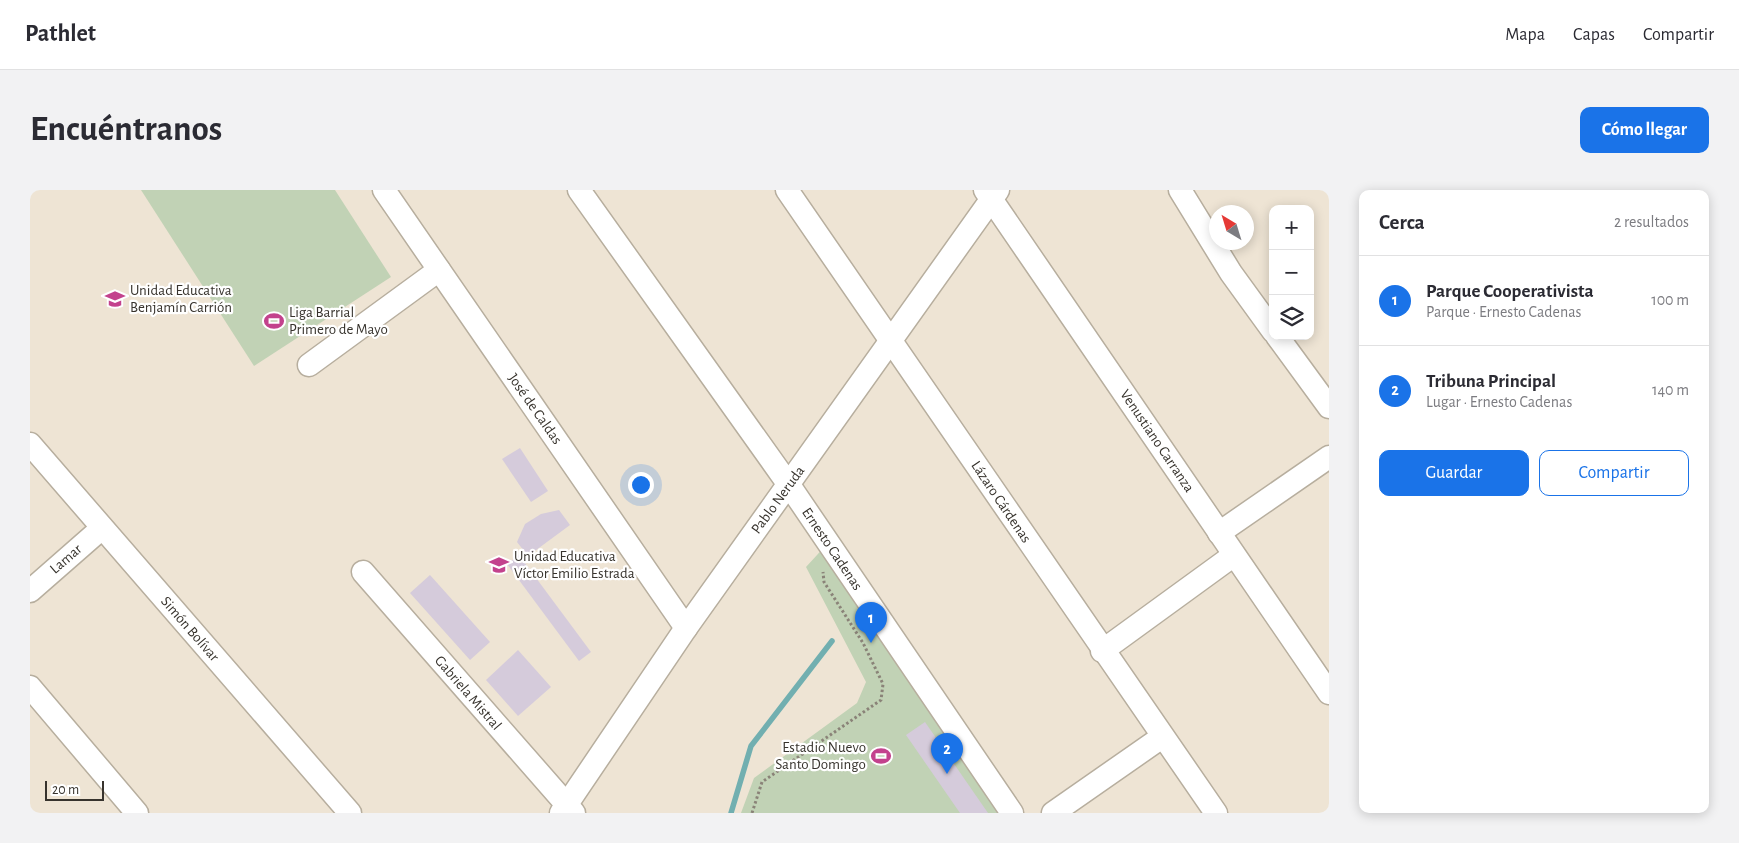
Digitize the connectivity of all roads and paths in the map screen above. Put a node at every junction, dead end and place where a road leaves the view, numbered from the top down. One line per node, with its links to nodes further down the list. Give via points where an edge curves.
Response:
1 (384, 190): 6 (street, José de Caldas)
2 (579, 190): 14 (street, Ernesto Cadenas)
3 (787, 190): 8 (street, Lázaro Cárdenas)
4 (1180, 190): 7 (street, via 1230,273)
5 (991, 193): 8 (street, Pablo Neruda); 16 (street, Venustiano Carranza)
6 (439, 270): 10 (street); 21 (street, José de Caldas)
7 (1269, 326)
8 (891, 340): 14 (street, Pablo Neruda); 22 (street, Lázaro Cárdenas)
9 (1280, 340): 11 (street)
10 (309, 364)
11 (1329, 408)
12 (30, 444): 15 (street, Simón Bolívar)
13 (1329, 457): 16 (street)
14 (789, 485): 21 (street, Pablo Neruda); 30 (street, Ernesto Cadenas)
15 (102, 528): 20 (street, Lamar); 28 (street, Simón Bolívar)
16 (1219, 533): 17 (street, Venustiano Carranza)
17 (1234, 555): 22 (street); 24 (street, Venustiano Carranza)
18 (363, 572): 26 (street, Gabriela Mistral)
19 (824, 582): 29 (path, via 883,684 881,700 762,782)
20 (30, 591)
21 (686, 628): 26 (street, Pablo Neruda)
22 (1102, 651): 25 (street, Lázaro Cárdenas)
23 (30, 687): 27 (street)
24 (1329, 693)
25 (1162, 737): 31 (street); 32 (street, Lázaro Cárdenas)
26 (567, 810)
27 (137, 813)
28 (350, 813)
29 (752, 813)
30 (1012, 813)
31 (1053, 813)
32 (1216, 813)

